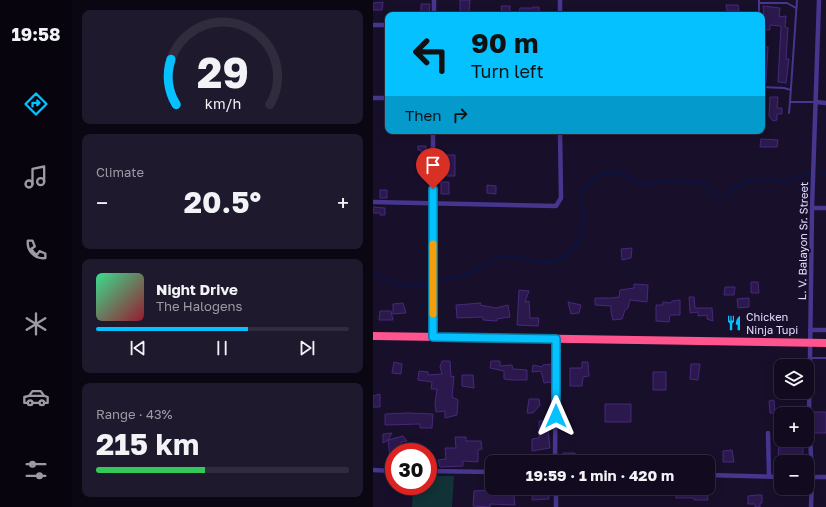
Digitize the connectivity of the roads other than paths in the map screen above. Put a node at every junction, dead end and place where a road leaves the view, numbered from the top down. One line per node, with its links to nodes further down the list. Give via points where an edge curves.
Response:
1 (434, 0): 7 (street)
2 (560, 0): 8 (street)
3 (797, 0): 6 (lane)
4 (819, 0): 16 (street, L. V. Balayon Sr. Street)
5 (759, 2): 6 (lane, via 787,3)
6 (796, 8): 12 (lane)
7 (434, 12)
8 (560, 12)
9 (373, 25): 10 (street)
10 (385, 25)
11 (765, 87): 12 (lane)
12 (791, 90): 15 (lane)
13 (373, 98): 14 (street)
14 (385, 98)
15 (790, 102): 16 (lane); 18 (lane)
16 (816, 102): 17 (street); 23 (street, L. V. Balayon Sr. Street)
17 (826, 103)
18 (789, 113)
19 (433, 134): 22 (street)
20 (560, 134): 22 (street, via 561,198 556,206)
21 (373, 202): 22 (street)
22 (433, 203): 28 (street)
23 (812, 208): 24 (street); 25 (street, L. V. Balayon Sr. Street)
24 (826, 208)
25 (810, 330): 26 (street); 30 (street, L. V. Balayon Sr. Street)
26 (826, 330)
27 (373, 336): 28 (highway)
28 (433, 337): 29 (highway)
29 (556, 339): 30 (highway); 35 (street)
30 (810, 343): 31 (highway); 32 (street, L. V. Balayon Sr. Street)
31 (826, 343)
32 (809, 358): 33 (lane); 36 (street, L. V. Balayon Sr. Street)
33 (826, 358)
34 (768, 433): 42 (street)
35 (555, 455)
36 (809, 455)
37 (373, 470): 38 (street)
38 (385, 471)
39 (437, 471): 40 (street)
40 (485, 472)
41 (715, 475): 42 (street)
42 (769, 476): 43 (street)
43 (774, 476)
44 (814, 477): 45 (street)
45 (826, 477)
46 (556, 495): 48 (street)
47 (810, 495): 49 (street, L. V. Balayon Sr. Street)
48 (556, 507)
49 (811, 507)

